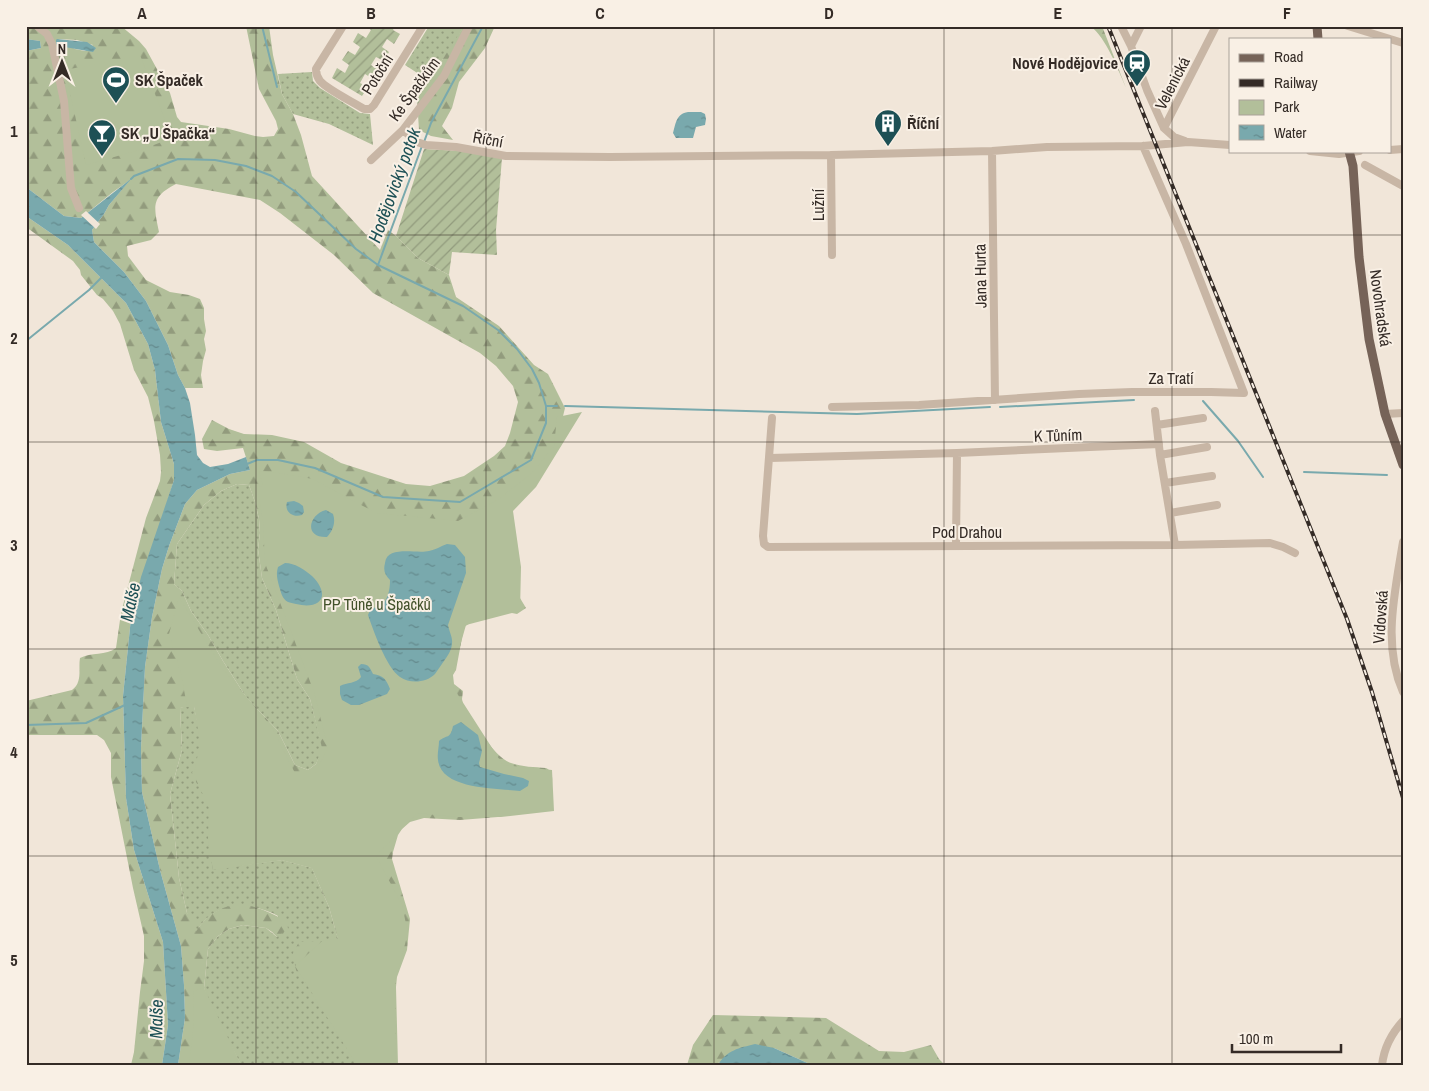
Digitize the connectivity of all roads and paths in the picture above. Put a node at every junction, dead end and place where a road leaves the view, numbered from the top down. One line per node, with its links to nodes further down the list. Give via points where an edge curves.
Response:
1 (37, 26): 23 (street, via 47,34 52,44 64,101 71,188)
2 (343, 26): 3 (street, Potoční, via 316,69 316,75 320,82 364,109 370,109)
3 (423, 26)
4 (469, 26): 12 (street, Ke Špačkům, via 444,76)
5 (1121, 26): 10 (street)
6 (1141, 26): 10 (street)
7 (1216, 26): 11 (street, Velenická)
8 (1348, 26): 9 (street)
9 (1387, 38)
10 (1131, 46): 11 (street)
11 (1164, 128): 13 (street, Velenická, via 1174,137)
12 (403, 130): 19 (street, Říční, via 426,145 506,156); 20 (street, Ke Špačkům)
13 (1188, 142): 14 (street, Říční); 15 (street, Říční)
14 (1229, 145)
15 (1143, 146): 16 (street, Říční); 25 (street, Za Tratí, via 1186,244 1244,393 1132,392)
16 (992, 151): 19 (street, Říční); 25 (street, Jana Hurta)
17 (1320, 152): 18 (street)
18 (1353, 152): 29 (main road, Novohradská, via 1359,257 1369,339)
19 (831, 155): 24 (street, Lužní)
20 (371, 160)
21 (1365, 165): 22 (street)
22 (1403, 186)
23 (79, 208)
24 (832, 255)
25 (995, 400): 26 (street, Za Tratí)
26 (832, 407)
27 (1155, 411): 32 (street)
28 (1403, 413): 29 (street)
29 (1385, 414): 38 (main road, Novohradská)
30 (772, 418): 37 (street, Pod Drahou)
31 (1203, 418): 32 (street)
32 (1157, 426): 33 (street)
33 (1160, 444): 35 (street, K Tůním); 36 (street)
34 (1207, 447): 36 (street)
35 (957, 453): 37 (street, K Tůním); 44 (street)
36 (1160, 455): 40 (street)
37 (770, 458): 44 (street, Pod Drahou, via 763,536 768,547)
38 (1403, 465)
39 (1212, 476): 40 (street)
40 (1165, 483): 42 (street)
41 (1217, 505): 42 (street)
42 (1170, 513): 45 (street)
43 (1403, 542): 47 (street, Vidovská, via 1391,613 1391,649)
44 (956, 545): 45 (street, Pod Drahou)
45 (1175, 545): 46 (street, Pod Drahou, via 1270,543)
46 (1295, 553)
47 (1403, 692)
48 (1403, 1022): 49 (street, via 1391,1038)
49 (1382, 1065)

